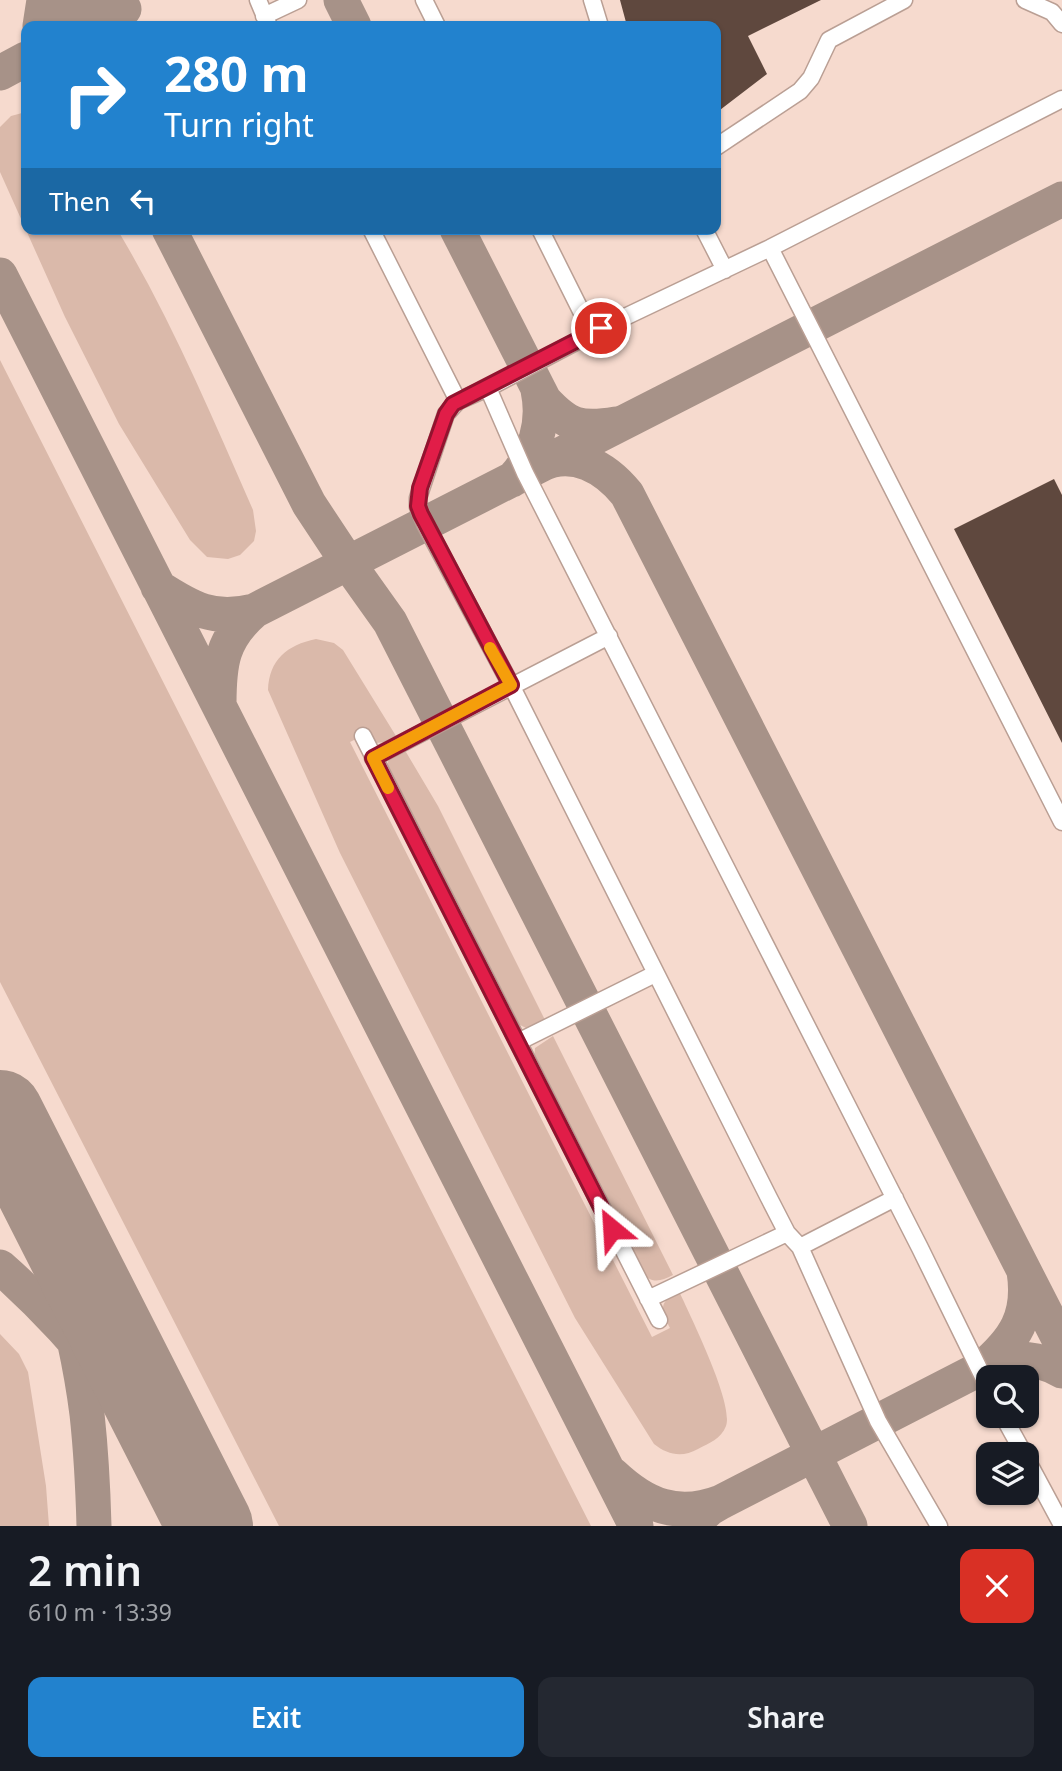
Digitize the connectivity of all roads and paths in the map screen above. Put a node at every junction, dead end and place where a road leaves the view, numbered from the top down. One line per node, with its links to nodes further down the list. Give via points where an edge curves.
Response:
1 (298, 0): 6 (lane)
2 (424, 0): 7 (lane)
3 (592, 0): 8 (lane)
4 (904, 0): 11 (lane, via 829,40 800,91)
5 (1025, 0): 9 (lane, via 1052,12)
6 (264, 14)
7 (434, 21)
8 (598, 21)
9 (1062, 24)
10 (1062, 99): 15 (lane)
11 (721, 144)
12 (374, 235): 19 (lane)
13 (543, 235): 17 (lane)
14 (707, 235): 16 (lane)
15 (770, 248): 16 (lane); 24 (lane)
16 (725, 270): 17 (lane)
17 (592, 333): 18 (lane)
18 (488, 388): 19 (lane); 20 (lane, via 525,473)
19 (458, 401): 21 (lane, via 446,414 418,506)
20 (609, 636): 21 (lane); 27 (lane)
21 (511, 685): 23 (lane); 25 (lane)
22 (363, 736): 23 (lane)
23 (373, 758): 26 (lane)
24 (1062, 822)
25 (655, 974): 26 (lane); 28 (lane)
26 (518, 1042): 30 (lane)
27 (895, 1198): 29 (lane); 32 (lane)
28 (787, 1233): 29 (lane); 30 (lane)
29 (800, 1248): 35 (lane, via 878,1421)
30 (648, 1299): 31 (lane)
31 (659, 1320)
32 (977, 1365)
33 (1039, 1482): 34 (lane)
34 (1062, 1525)
35 (939, 1526)

